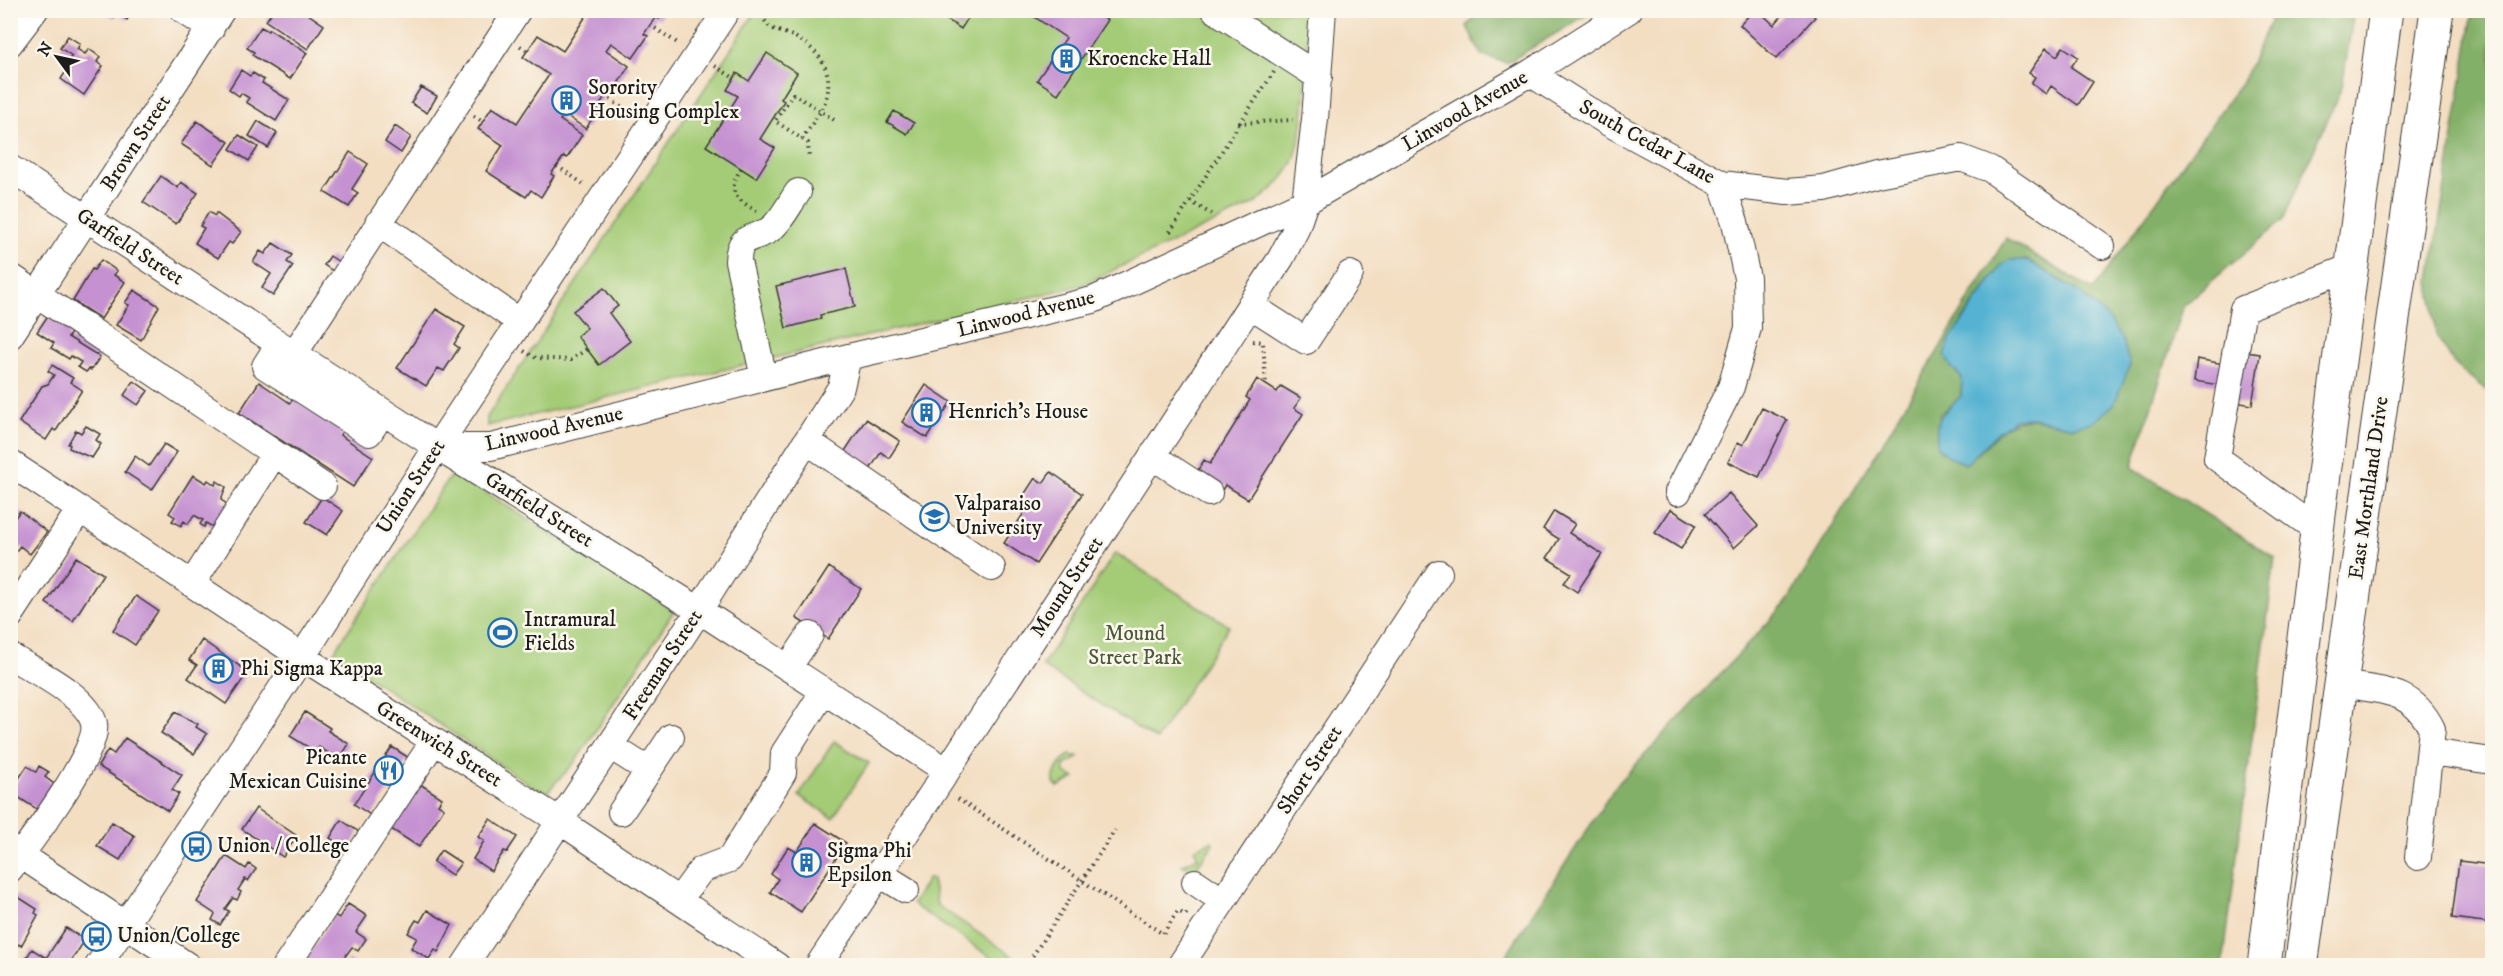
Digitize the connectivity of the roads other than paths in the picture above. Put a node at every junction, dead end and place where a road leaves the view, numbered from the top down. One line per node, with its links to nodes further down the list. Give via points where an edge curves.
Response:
1 (35, 10): 11 (street)
2 (183, 10): 10 (street)
3 (518, 10): 19 (street)
4 (727, 10): 26 (street, Union Street, via 703,59 650,125)
5 (1215, 10): 13 (street)
6 (1323, 10): 13 (street, Mound Street)
7 (1629, 10): 12 (street, Linwood Avenue)
8 (2386, 10): 21 (highway)
9 (2437, 10): 50 (highway, East Morthland Drive)
10 (217, 20): 18 (street, Brown Street)
11 (10, 43)
12 (1530, 73): 15 (street, South Cedar Lane, via 1607,122); 17 (street, Linwood Avenue)
13 (1319, 77): 17 (street, Mound Street)
14 (10, 168): 18 (street, Garfield Street)
15 (1722, 184): 20 (street, South Cedar Lane, via 1787,192 1824,189 1961,158 1990,169); 37 (street, via 1747,278 1748,328 1731,387)
16 (798, 192): 30 (street, via 776,224 751,236 738,251)
17 (1305, 202): 25 (street, Mound Street, via 1281,258); 29 (street, Linwood Avenue, via 1094,300)
18 (87, 218): 24 (street, Brown Street); 28 (street, Garfield Street)
19 (378, 223): 26 (street); 28 (street)
20 (2102, 246)
21 (2351, 267): 40 (highway); 40 (street, via 2243,309 2217,458)
22 (1350, 274): 25 (street, via 1305,341)
23 (10, 276): 24 (street)
24 (38, 294): 27 (street, Brown Street); 33 (street)
25 (1250, 305): 34 (street, Mound Street)
26 (520, 322): 32 (street, Union Street)
27 (10, 336)
28 (287, 349): 32 (street, Garfield Street, via 265,366 369,433 383,412)
29 (848, 357): 30 (street, Linwood Avenue); 31 (street, Freeman Street, via 841,387)
30 (764, 378): 32 (street, Linwood Avenue, via 492,447)
31 (807, 441): 41 (street); 44 (street, Freeman Street)
32 (437, 447): 44 (street, Garfield Street); 48 (street, Union Street)
33 (274, 454): 36 (street); 43 (street)
34 (1152, 456): 38 (street); 58 (street, Mound Street)
35 (10, 463): 39 (street, Greenwich Street)
36 (323, 486)
37 (1678, 492)
38 (1209, 493)
39 (80, 509): 43 (street, Greenwich Street); 45 (street)
40 (2317, 530): 74 (highway)
41 (992, 568)
42 (1439, 573): 73 (street, Short Street, via 1208,890)
43 (192, 584): 48 (street, Greenwich Street)
44 (699, 610): 49 (street, Garfield Street); 54 (street, Freeman Street)
45 (10, 616)
46 (810, 635): 49 (street)
47 (10, 656): 62 (street, via 70,693 95,724 83,763)
48 (302, 657): 53 (street, Greenwich Street); 66 (street, Union Street)
49 (788, 668): 51 (street, Garfield Street)
50 (2342, 684): 55 (street, via 2393,693 2412,701 2425,713 2433,729); 75 (highway, East Morthland Drive)
51 (824, 691): 58 (street, Garfield Street); 65 (street, via 784,753 783,773 730,859 701,870)
52 (670, 737): 57 (street)
53 (434, 741): 60 (street, Greenwich Street); 69 (street)
54 (610, 746): 57 (street); 60 (street, Freeman Street)
55 (2430, 752): 56 (street); 61 (street)
56 (2493, 761)
57 (648, 770): 59 (street)
58 (947, 771): 63 (street, Mound Street)
59 (621, 812)
60 (560, 821): 65 (street, Greenwich Street); 70 (street, Freeman Street)
61 (2418, 857)
62 (14, 858): 66 (street)
63 (880, 874): 64 (street); 72 (street, Mound Street)
64 (906, 890)
65 (679, 900): 71 (street, Greenwich Street)
66 (124, 925): 67 (street, Union Street); 68 (street)
67 (98, 966)
68 (188, 966)
69 (286, 966)
70 (464, 966)
71 (777, 966)
72 (818, 966)
73 (1180, 966)
74 (2264, 966)
75 (2301, 966)

